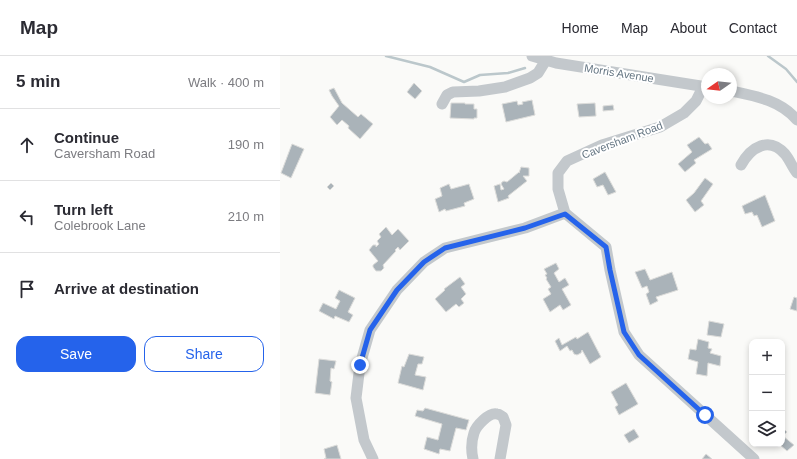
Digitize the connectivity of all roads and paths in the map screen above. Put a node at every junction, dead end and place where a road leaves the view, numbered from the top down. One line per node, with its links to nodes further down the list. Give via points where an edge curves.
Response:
1 (532, 56): 2 (street, Morris Avenue)
2 (546, 60): 3 (street, Morris Avenue); 6 (street, via 538,73 530,78 505,88 453,92 447,95)
3 (701, 86)
4 (737, 93): 7 (street, via 770,101 781,106)
5 (701, 94): 10 (street, Caversham Road, via 684,113 660,127 602,145 567,161 558,173 558,189)
6 (442, 104)
7 (797, 120)
8 (741, 165): 9 (street, via 751,152 766,144 775,146 785,155)
9 (797, 173)
10 (565, 214): 11 (street, via 525,228 445,248 424,262 397,290 370,330 360,365 356,398 364,440); 14 (street, via 606,247 624,332 639,355)
11 (373, 459)
12 (473, 459): 13 (street, via 471,449 474,432 482,421 497,414 503,416 506,425)
13 (500, 459)
14 (754, 459)

